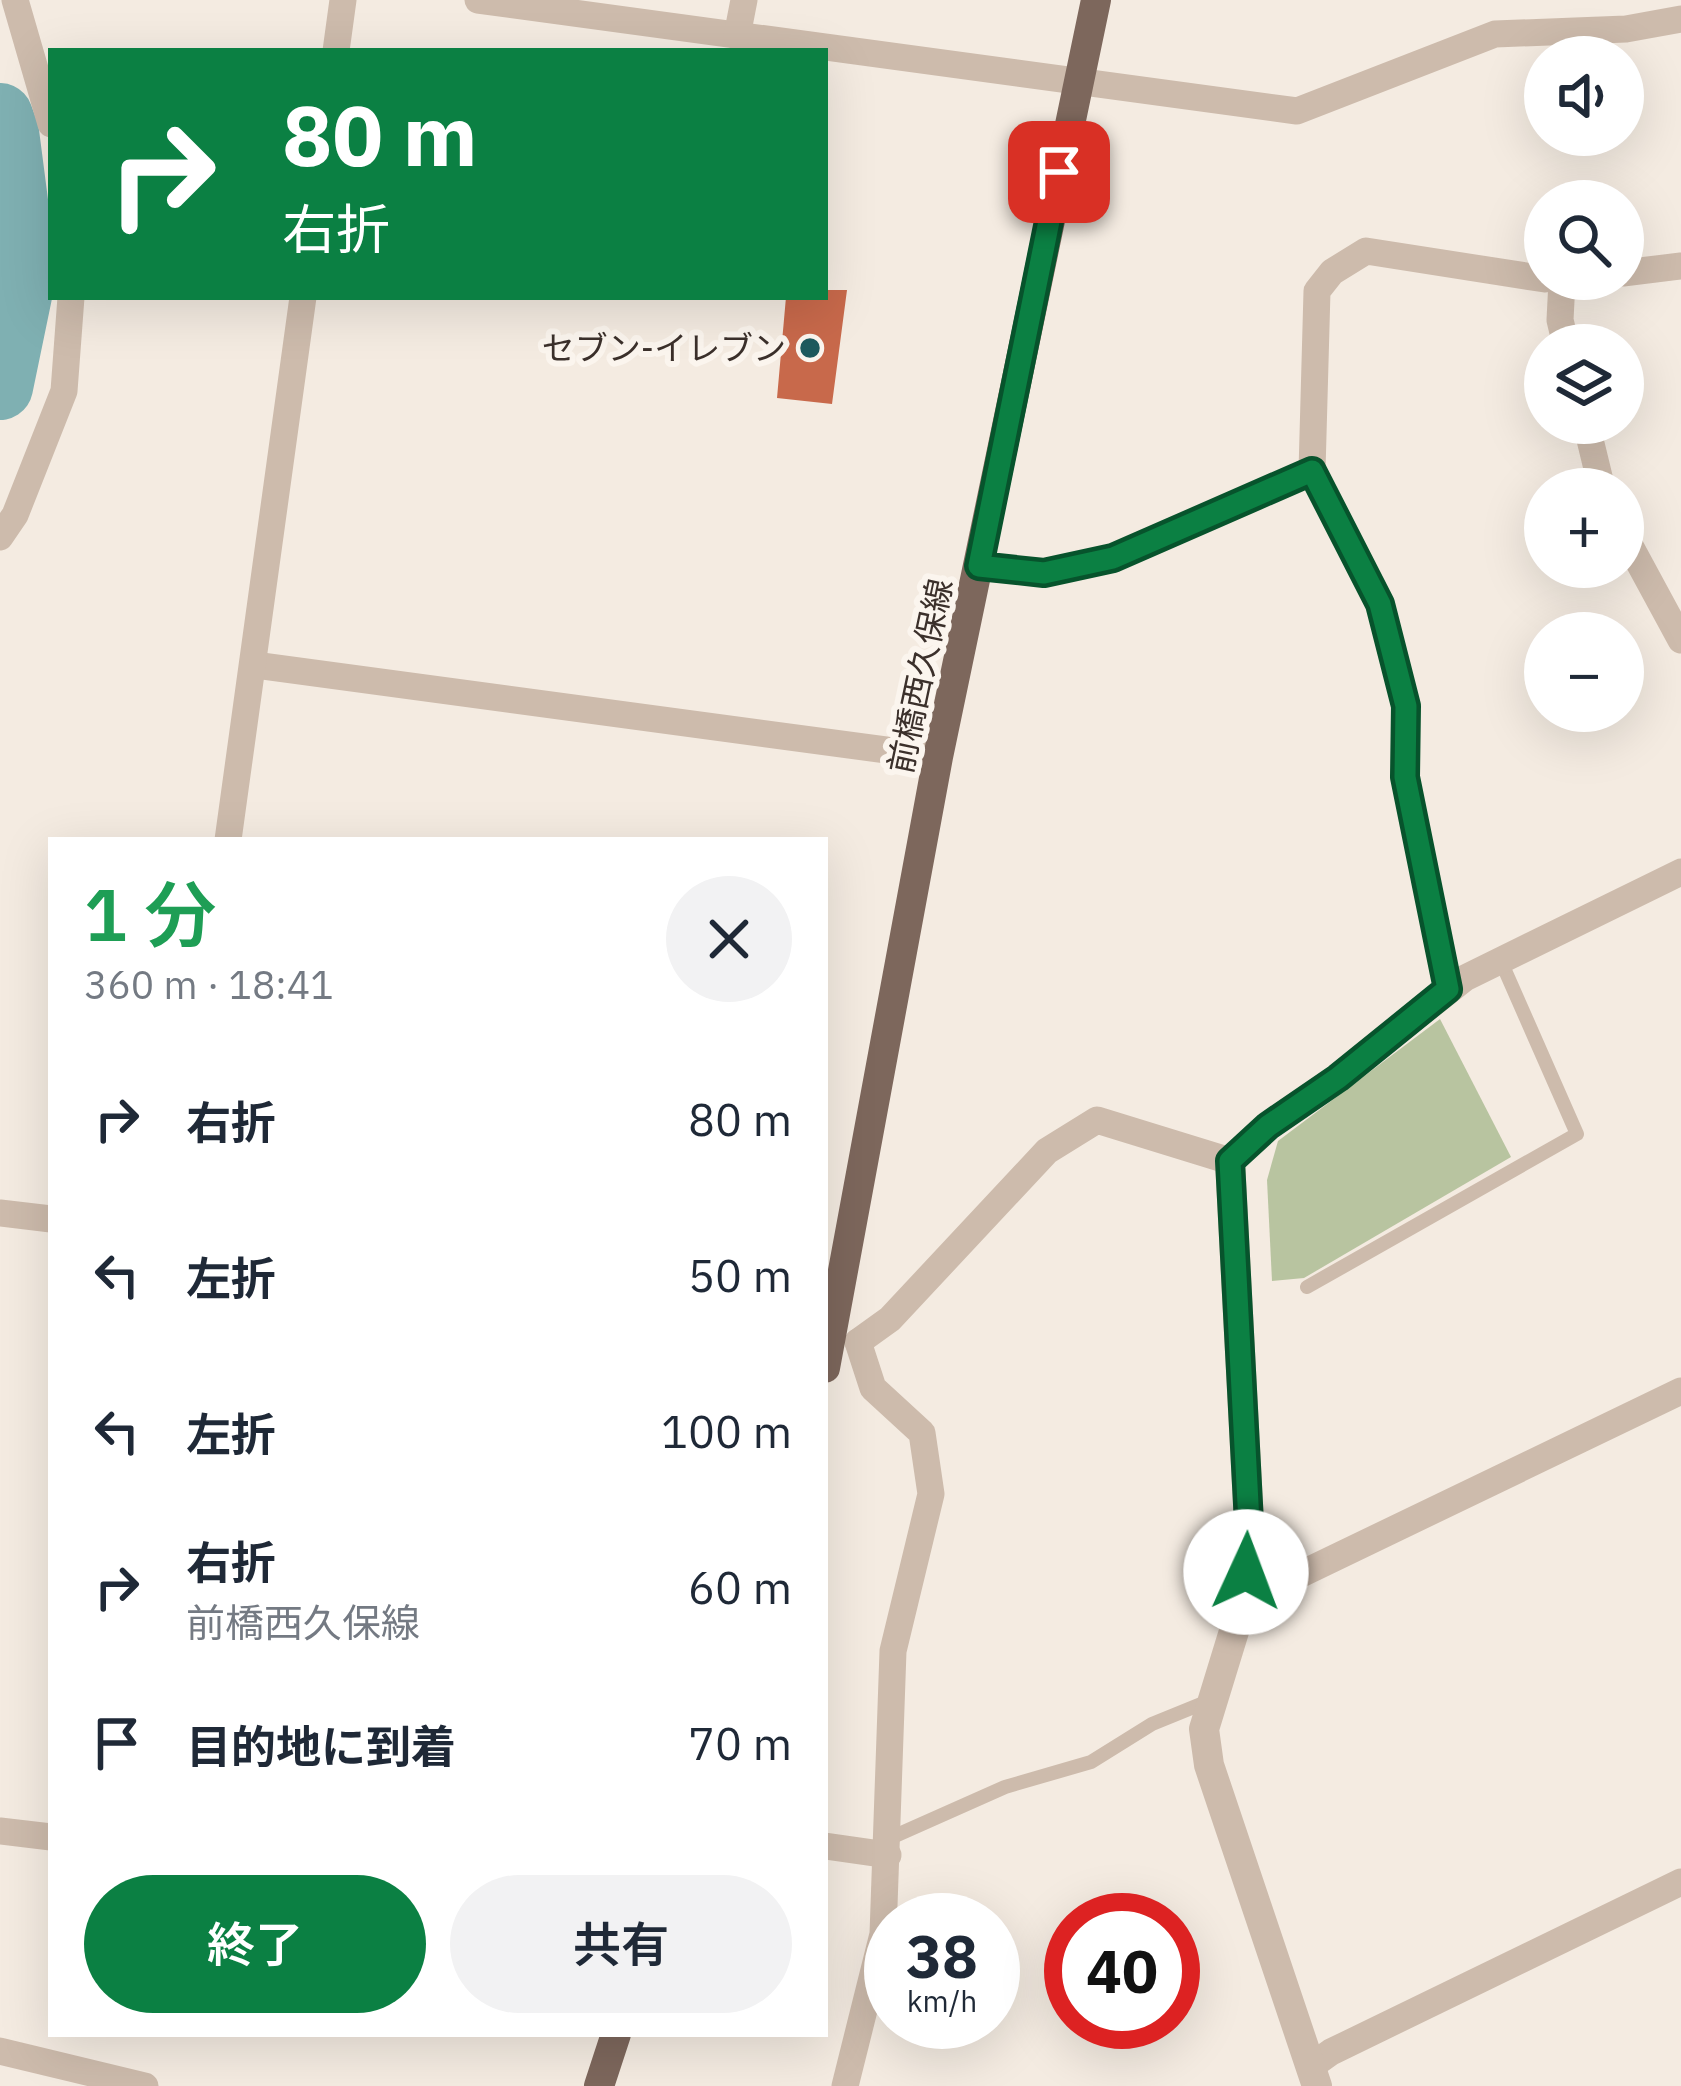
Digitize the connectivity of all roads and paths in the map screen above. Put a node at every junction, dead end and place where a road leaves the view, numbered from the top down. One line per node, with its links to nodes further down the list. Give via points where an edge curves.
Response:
1 (15, 0): 12 (street)
2 (343, 0): 8 (street)
3 (478, 0): 7 (street)
4 (744, 0): 7 (street)
5 (1096, 0): 11 (main road, 前橋西久保線)
6 (1681, 19): 11 (street, via 1495,34 1297,111)
7 (737, 36): 9 (street)
8 (336, 48)
9 (822, 48)
10 (828, 49): 11 (street)
11 (1077, 84): 20 (main road, 前橋西久保線)
12 (48, 114)
13 (1681, 266): 14 (street)
14 (1644, 270)
15 (1524, 275): 18 (street, via 1366,251 1332,272 1317,291)
16 (71, 300): 19 (street, via 64,392)
17 (303, 300): 23 (street)
18 (1312, 471): 20 (street, via 1113,558 1044,573); 28 (street, via 1380,604 1406,706 1405,777)
19 (0, 537)
20 (979, 566): 24 (main road, 前橋西久保線)
21 (1644, 572): 22 (street)
22 (1681, 640)
23 (254, 665): 24 (street); 25 (street)
24 (938, 757): 33 (main road, 前橋西久保線)
25 (227, 837)
26 (1681, 872): 27 (street)
27 (1500, 959): 28 (street); 32 (lane, via 1577,1134)
28 (1448, 989): 29 (street)
29 (1230, 1161): 33 (street, via 1097,1120 1047,1151 890,1319); 35 (street, via 1250,1542)
30 (0, 1213): 31 (street)
31 (48, 1219)
32 (1307, 1287)
33 (839, 1336): 40 (street, via 873,1388 922,1433 931,1494 893,1651)
34 (1681, 1391): 35 (street)
35 (1243, 1602): 36 (street)
36 (1211, 1700): 40 (lane, via 1091,1762 1005,1787); 44 (street, via 1204,1729 1209,1765)
37 (0, 1831): 38 (street)
38 (48, 1837)
39 (828, 1846): 40 (street)
40 (888, 1847): 47 (street, via 883,1934)
41 (1681, 1882): 44 (street, via 1331,2052)
42 (615, 2037): 46 (main road)
43 (0, 2051): 45 (street)
44 (1314, 2076)
45 (145, 2086)
46 (599, 2086)
47 (845, 2086)

